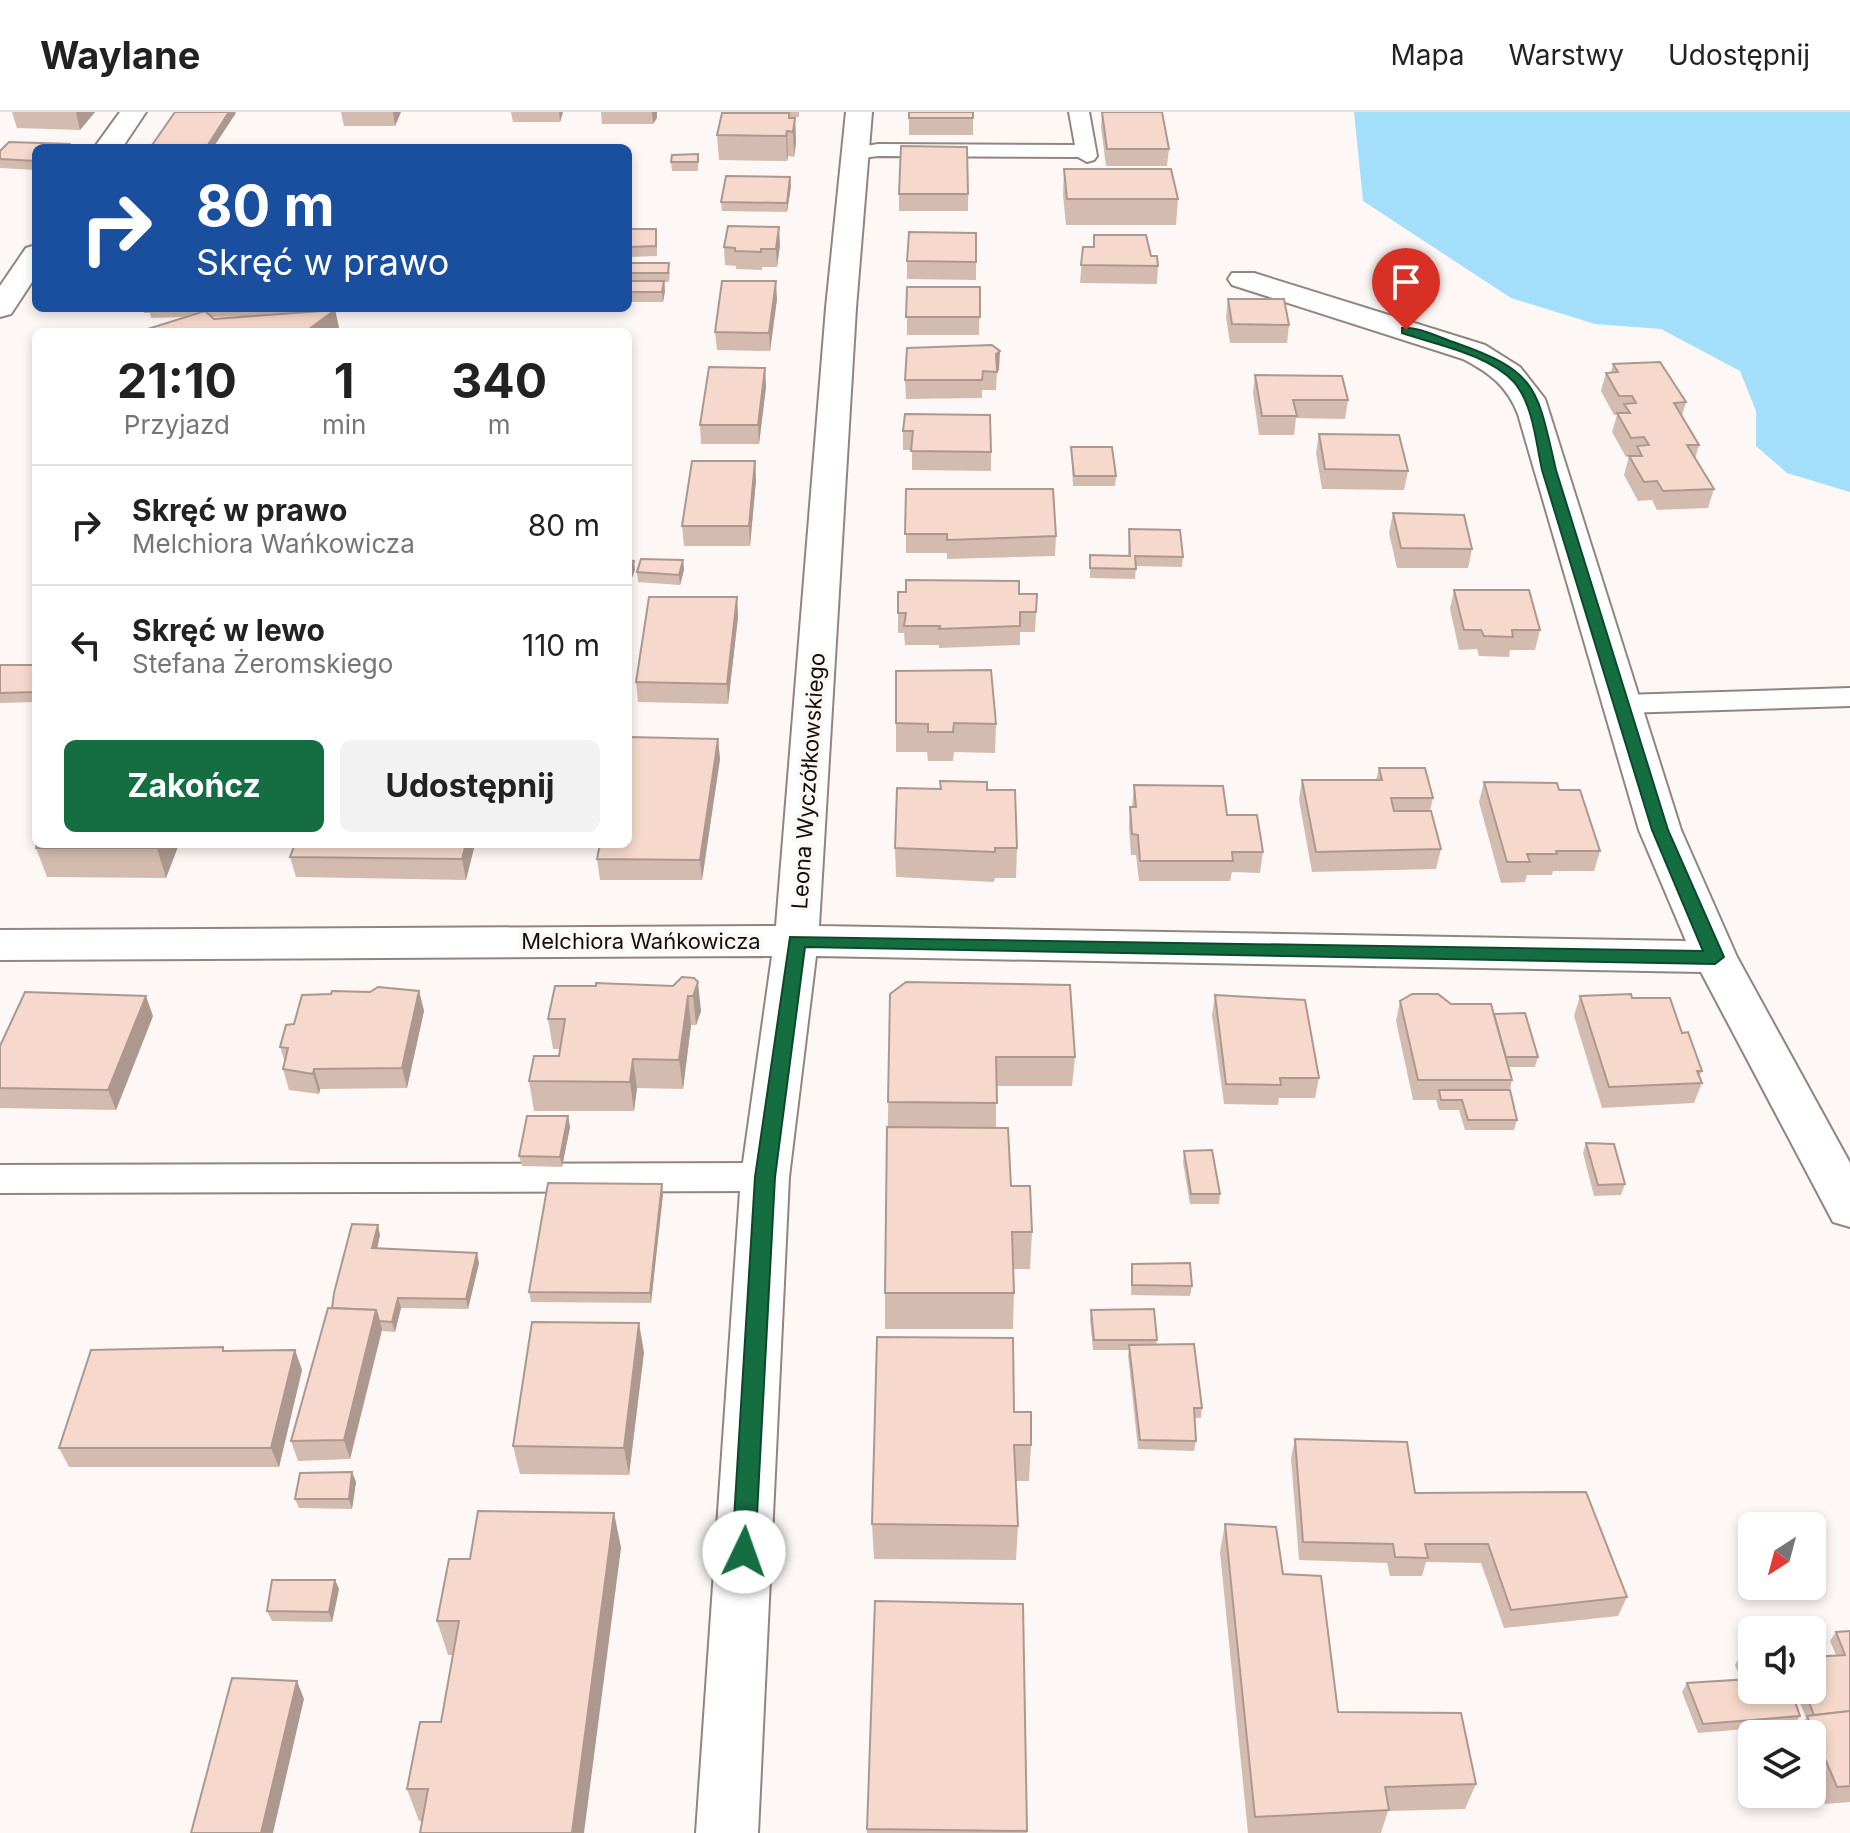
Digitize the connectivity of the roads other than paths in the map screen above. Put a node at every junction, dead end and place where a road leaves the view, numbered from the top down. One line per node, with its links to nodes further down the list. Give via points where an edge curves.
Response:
1 (133, 112): 4 (street)
2 (859, 112): 5 (street, Leona Wyczółkowskiego)
3 (1079, 112): 5 (lane, via 1086,154)
4 (111, 144)
5 (855, 153): 11 (street, Leona Wyczółkowskiego)
6 (32, 260): 8 (street)
7 (1243, 279): 10 (street, via 1474,352 1521,381 1535,410)
8 (0, 308)
9 (1850, 697): 10 (lane)
10 (1622, 704): 13 (street, via 1660,830)
11 (796, 941): 12 (street, Melchiora Wańkowicza); 13 (street, Melchiora Wańkowicza); 14 (street, Leona Wyczółkowskiego)
12 (0, 945)
13 (1715, 957): 16 (street)
14 (765, 1177): 15 (lane); 17 (street, Leona Wyczółkowskiego)
15 (0, 1179)
16 (1850, 1208)
17 (727, 1833)

